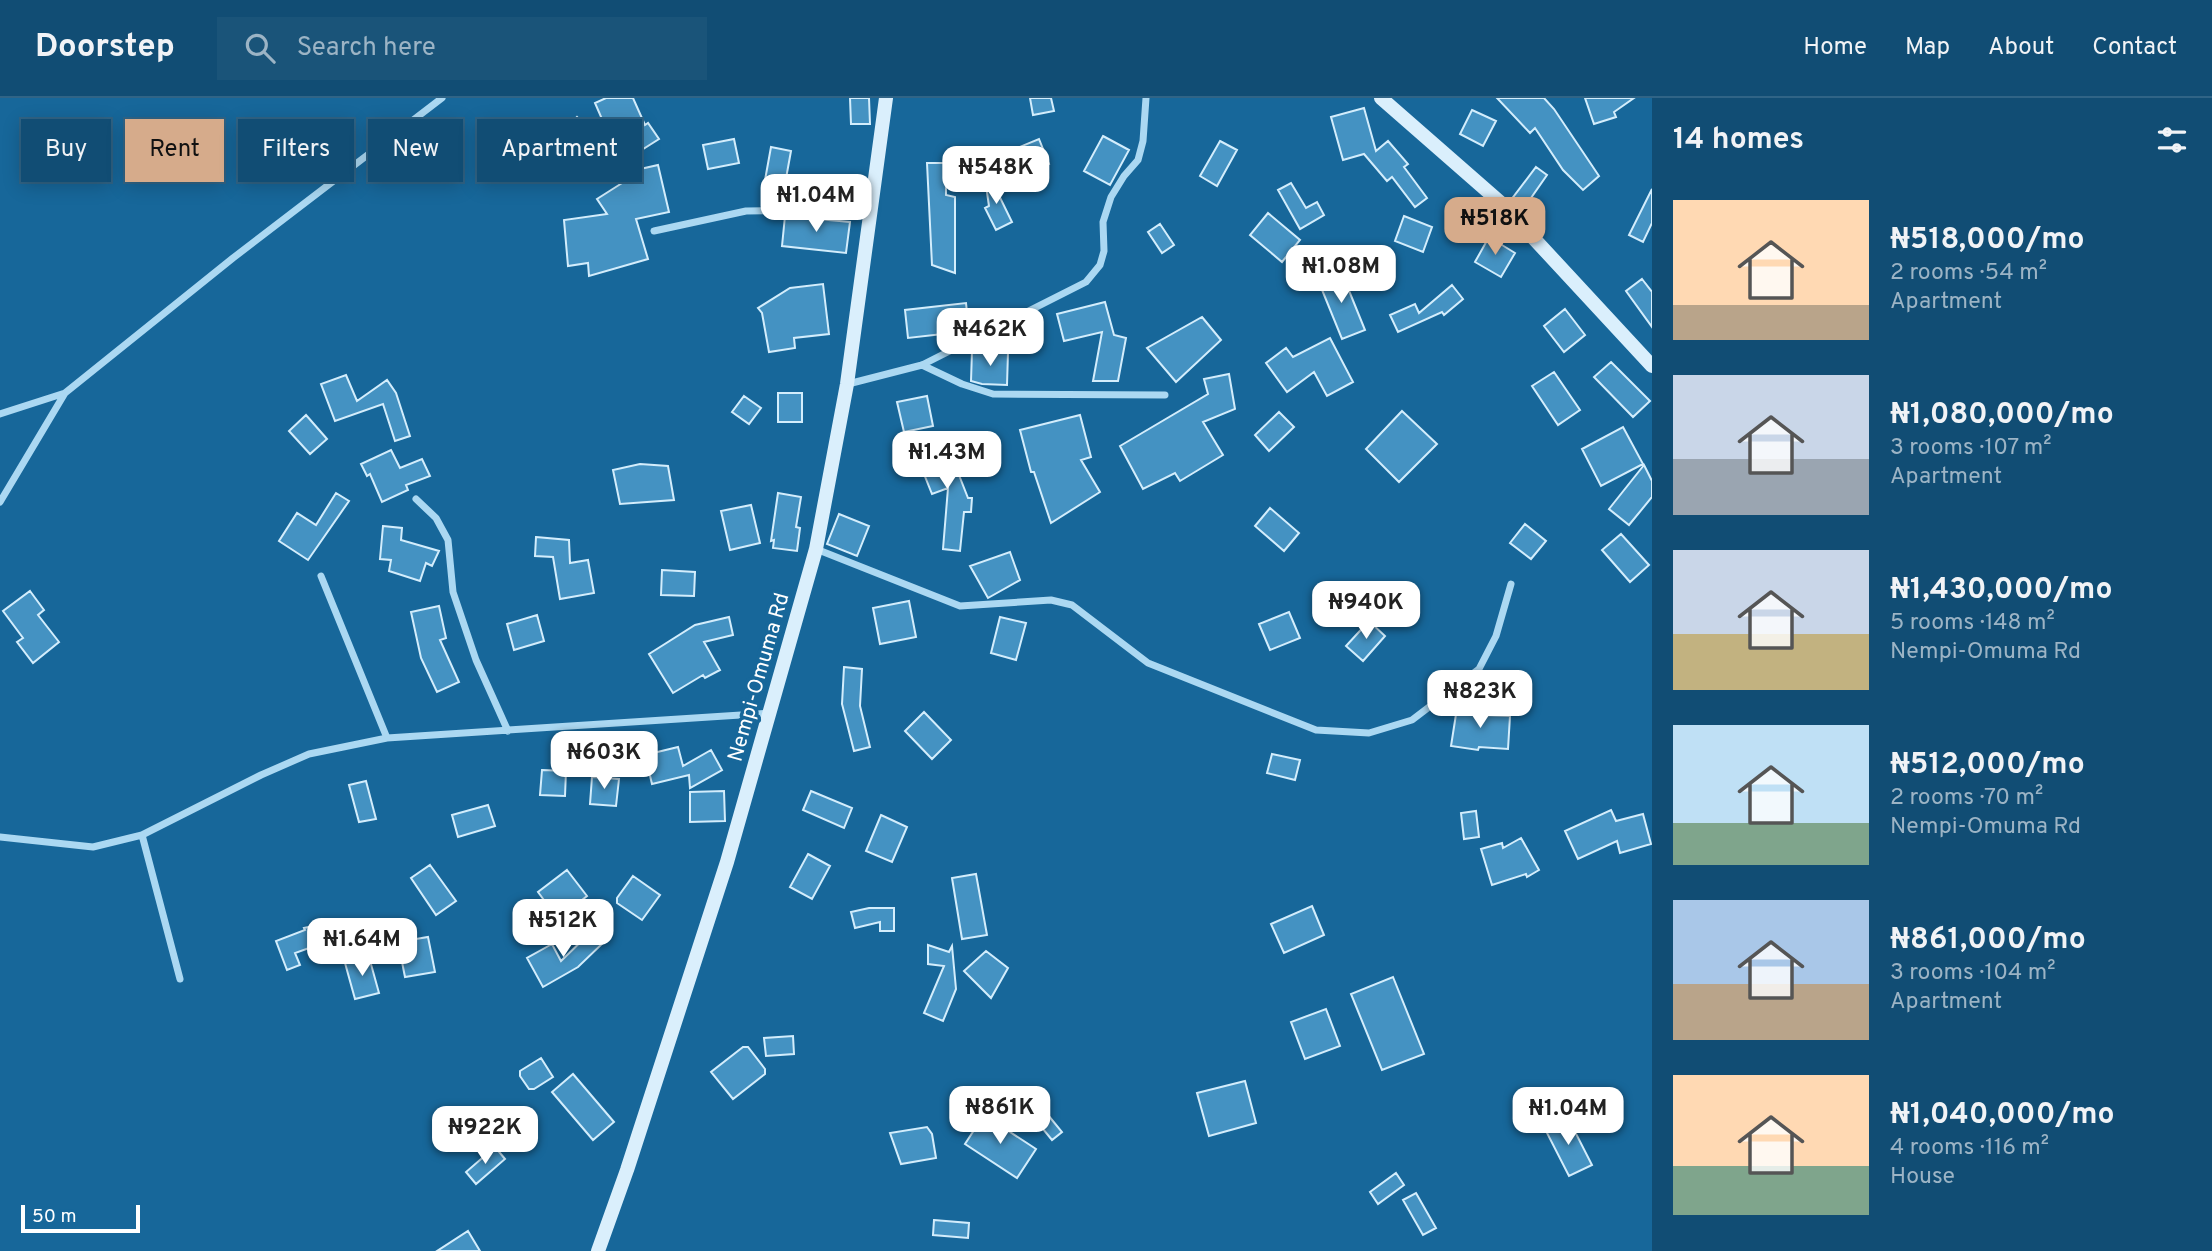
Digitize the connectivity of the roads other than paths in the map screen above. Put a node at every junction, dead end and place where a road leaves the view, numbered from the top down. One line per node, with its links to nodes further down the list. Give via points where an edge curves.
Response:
1 (442, 98): 10 (street, via 233,257)
2 (886, 98): 5 (street, Nempi-Omuma Rd)
3 (1146, 98): 7 (street, via 1138,160 1111,197 1103,222 1100,265 1086,282)
4 (1381, 98): 8 (street, via 1501,203)
5 (872, 209): 6 (street, via 746,211); 9 (street, Nempi-Omuma Rd)
6 (654, 231)
7 (922, 365): 9 (street); 11 (street, via 993,394)
8 (1652, 366)
9 (847, 384): 15 (street, Nempi-Omuma Rd)
10 (65, 393): 12 (street); 14 (street)
11 (1165, 395)
12 (0, 414)
13 (416, 499): 19 (street, via 436,518 448,540 453,592 476,660)
14 (0, 502)
15 (816, 549): 17 (street, via 960,606 1051,600 1072,605 1148,663 1316,730 1369,733 1412,720 1479,669 1496,635); 18 (street, Nempi-Omuma Rd)
16 (321, 576): 20 (street)
17 (1511, 584)
18 (770, 713): 19 (street); 24 (street, Nempi-Omuma Rd, via 727,862)
19 (508, 731): 20 (street)
20 (387, 738): 21 (street, via 309,754)
21 (142, 835): 22 (street, via 93,847); 23 (street)
22 (0, 837)
23 (180, 979)
24 (598, 1251)

